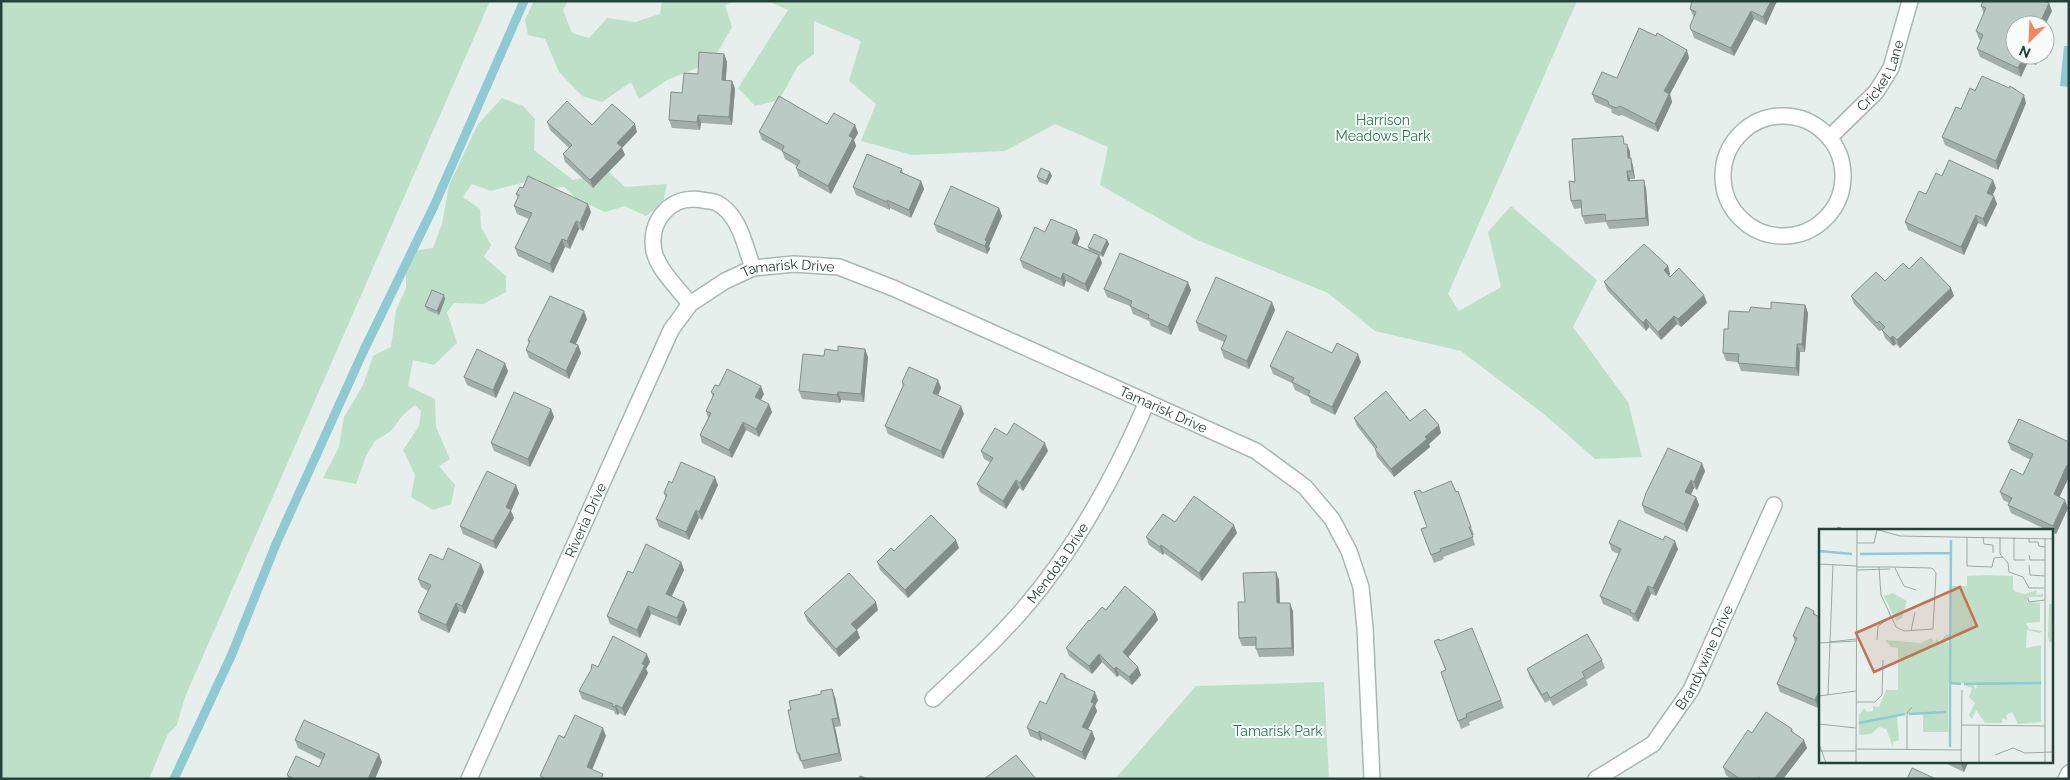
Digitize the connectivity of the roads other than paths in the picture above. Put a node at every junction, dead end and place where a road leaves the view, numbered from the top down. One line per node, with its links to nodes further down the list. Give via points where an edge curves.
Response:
1 (1910, 1): 2 (street, Cricket Lane, via 1891,68 1876,92)
2 (1830, 137): 2 (street, via 1815,124 1796,116 1776,115 1757,121 1740,132 1728,148 1722,167 1723,187 1730,206 1742,222 1759,232 1779,237 1799,235 1817,226 1832,212 1841,194 1844,174 1840,155)
3 (753, 268): 4 (street, Tamarisk Drive); 5 (street, via 738,225 717,203 697,199 669,205 653,233 654,252); 6 (street, Tamarisk Drive, via 794,264 839,267 894,288)
4 (725, 281): 5 (street, Riveria Drive)
5 (690, 304): 10 (street, Riveria Drive, via 671,330 655,362)
6 (1148, 402): 8 (street, Mendota Drive, via 1134,434 1086,519 1043,584 1007,627); 11 (street, Tamarisk Drive, via 1256,452 1306,487 1332,519 1361,587)
7 (1774, 505): 12 (street, Brandywine Drive, via 1691,690 1653,744)
8 (933, 699)
9 (2069, 773): 13 (street)
10 (469, 779)
11 (1372, 779)
12 (1596, 779)
13 (2066, 779)

